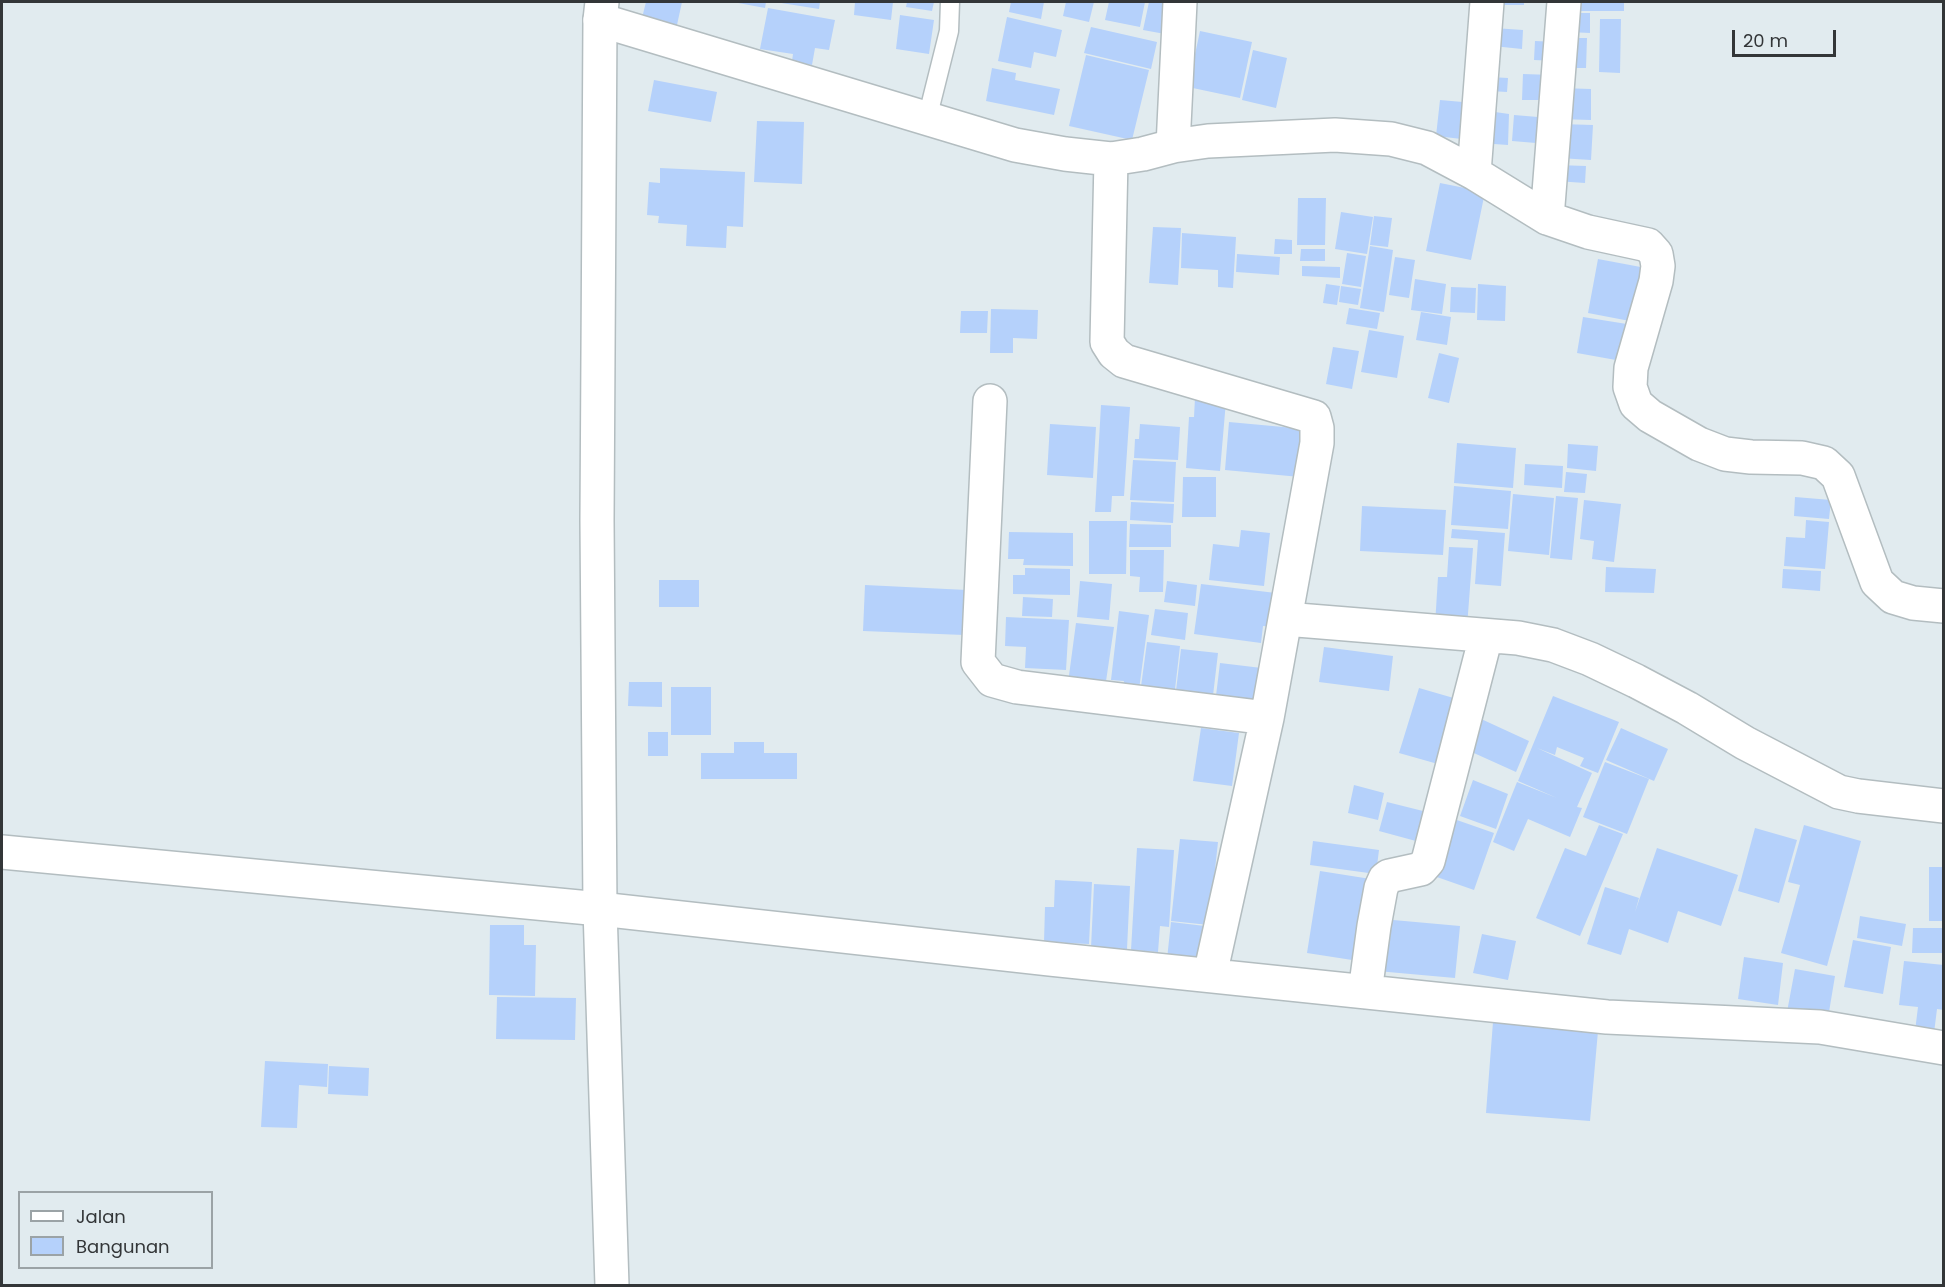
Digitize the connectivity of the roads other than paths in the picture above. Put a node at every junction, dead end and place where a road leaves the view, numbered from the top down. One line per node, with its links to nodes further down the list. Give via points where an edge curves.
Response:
1 (950, 2): 6 (lane, via 949,31)
2 (1180, 2): 7 (street)
3 (1487, 2): 9 (street)
4 (1564, 2): 10 (street)
5 (601, 11): 6 (street); 18 (street, via 597,520)
6 (927, 119): 8 (street, via 1015,145)
7 (1173, 146): 8 (street); 9 (street, via 1335,135 1427,148)
8 (1111, 159): 13 (street, via 1107,342 1113,353 1124,361 1314,417 1317,443)
9 (1474, 173): 10 (street)
10 (1546, 218): 12 (street, via 1648,245 1656,255 1656,281 1631,368 1630,387 1636,404 1699,444 1725,454 1824,463 1838,476 1877,582 1893,597)
11 (990, 401): 15 (street, via 978,662 992,680 1017,687)
12 (1944, 606)
13 (1285, 619): 14 (street); 15 (street)
14 (1486, 636): 16 (street, via 1535,640 1590,660 1839,792); 20 (street, via 1428,861 1421,869 1389,876 1381,888)
15 (1267, 718): 19 (street)
16 (1944, 806)
17 (2, 852): 18 (street)
18 (600, 909): 19 (street); 22 (street)
19 (1210, 975): 20 (street)
20 (1365, 992): 21 (street, via 1607,1017 1820,1027)
21 (1944, 1048)
22 (612, 1286)

